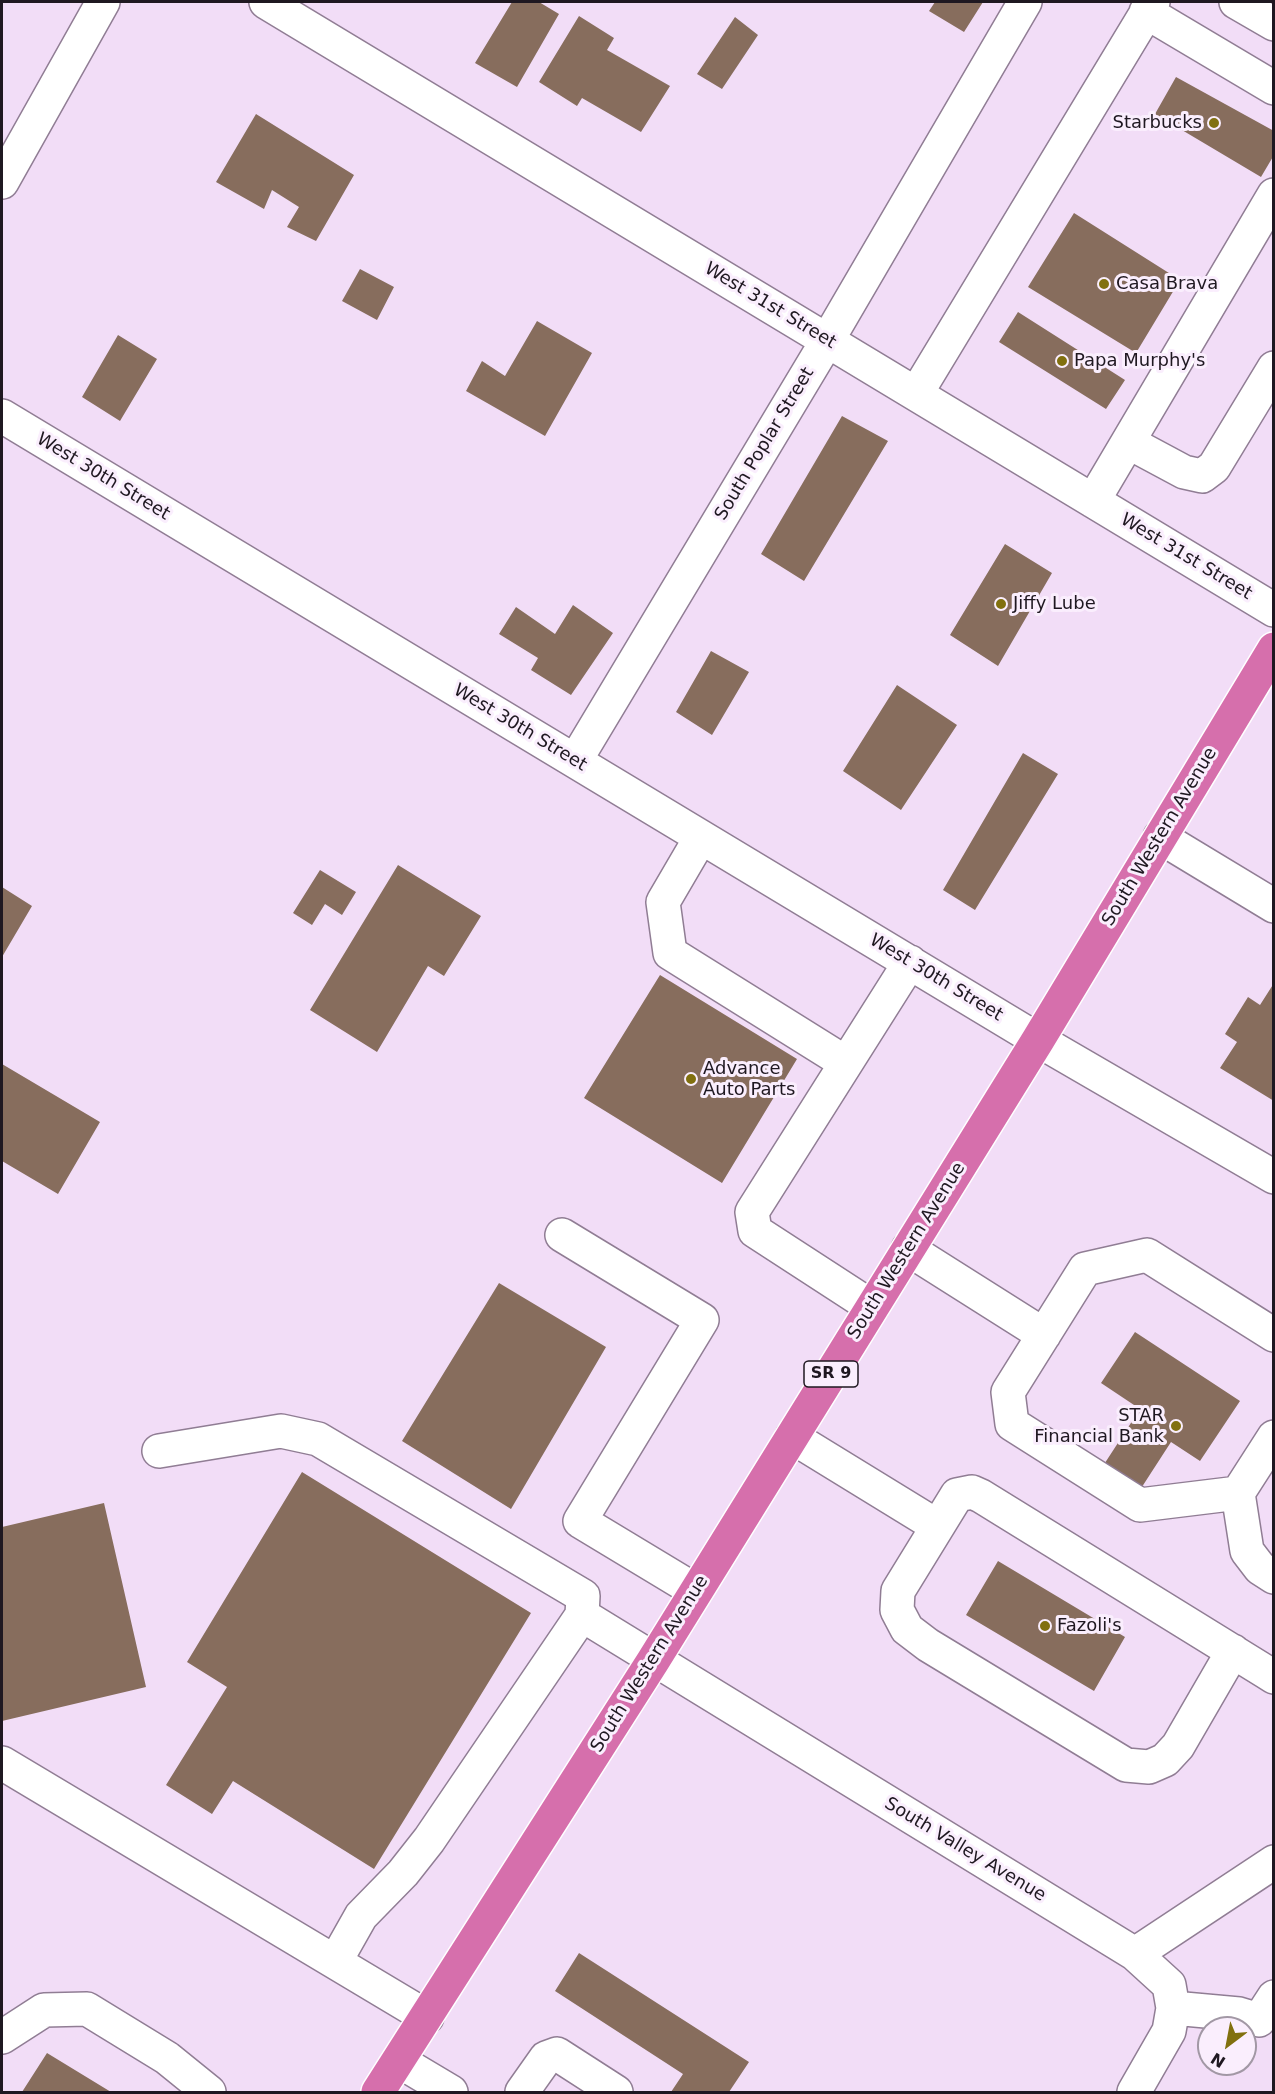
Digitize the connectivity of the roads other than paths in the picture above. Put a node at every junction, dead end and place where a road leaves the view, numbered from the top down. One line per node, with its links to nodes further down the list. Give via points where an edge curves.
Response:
1 (103, 2): 8 (street)
2 (266, 2): 10 (street, West 31st Street)
3 (1025, 2): 10 (street, South Poplar Street)
4 (1236, 2): 6 (street)
5 (1150, 7): 7 (street); 12 (street)
6 (1274, 24)
7 (1274, 88)
8 (2, 182)
9 (1274, 195): 14 (street)
10 (827, 341): 12 (street, West 31st Street); 18 (street, South Poplar Street)
11 (1274, 368): 14 (street, via 1214,467 1202,476 1184,472)
12 (916, 394): 15 (street, West 31st Street)
13 (2, 416): 18 (street, West 30th Street)
14 (1128, 441): 15 (street)
15 (1093, 501): 16 (street, West 31st Street)
16 (1274, 610)
17 (1274, 649): 20 (highway, South Western Avenue / SR 9)
18 (575, 761): 19 (street, West 30th Street)
19 (701, 837): 22 (street, West 30th Street); 24 (street, via 663,902 670,953)
20 (1160, 837): 21 (street); 23 (highway, South Western Avenue / SR 9)
21 (1274, 906)
22 (910, 962): 23 (street, West 30th Street); 24 (street)
23 (1038, 1040): 25 (street, West 30th Street); 27 (highway, South Western Avenue / SR 9)
24 (846, 1063): 28 (street, via 752,1212 755,1231)
25 (1274, 1177)
26 (562, 1235): 37 (street, via 702,1320 580,1521)
27 (908, 1249): 28 (highway, South Western Avenue / SR 9); 29 (street)
28 (872, 1307): 31 (highway, South Western Avenue / SR 9)
29 (1044, 1335): 30 (street, via 1085,1269 1147,1255); 34 (street, via 1008,1392 1012,1424 1140,1505)
30 (1274, 1335)
31 (792, 1437): 35 (street); 37 (highway, South Western Avenue / SR 9)
32 (1274, 1437): 34 (street)
33 (159, 1451): 38 (street, via 282,1431 318,1439 583,1596)
34 (1238, 1493): 36 (street, via 1247,1551 1260,1568)
35 (937, 1526): 39 (street, via 957,1495 972,1492); 39 (street, via 898,1591 897,1610 907,1629 1126,1765 1149,1767 1165,1760 1178,1746)
36 (1274, 1577)
37 (696, 1592): 40 (highway, South Western Avenue / SR 9)
38 (582, 1615): 40 (street, South Valley Avenue); 45 (street, via 429,1840 403,1874 361,1916)
39 (1233, 1652): 41 (street)
40 (653, 1661): 44 (street, South Valley Avenue); 48 (highway, South Western Avenue / SR 9)
41 (1274, 1677)
42 (2, 1763): 45 (street)
43 (1274, 1862): 44 (street)
44 (1135, 1954): 46 (street, South Valley Avenue, via 1169,1985)
45 (334, 1962): 48 (street)
46 (1173, 2008): 47 (street); 56 (street, via 1169,2031)
47 (1269, 2016)
48 (427, 2017): 50 (highway, South Western Avenue / SR 9)
49 (2, 2037): 51 (street, via 44,2010 87,2009 167,2058)
50 (399, 2061): 52 (highway, South Western Avenue / SR 9); 53 (street)
51 (209, 2092)
52 (378, 2092)
53 (451, 2092)
54 (522, 2092): 55 (street, via 546,2058 558,2054)
55 (616, 2092)
56 (1134, 2092)

